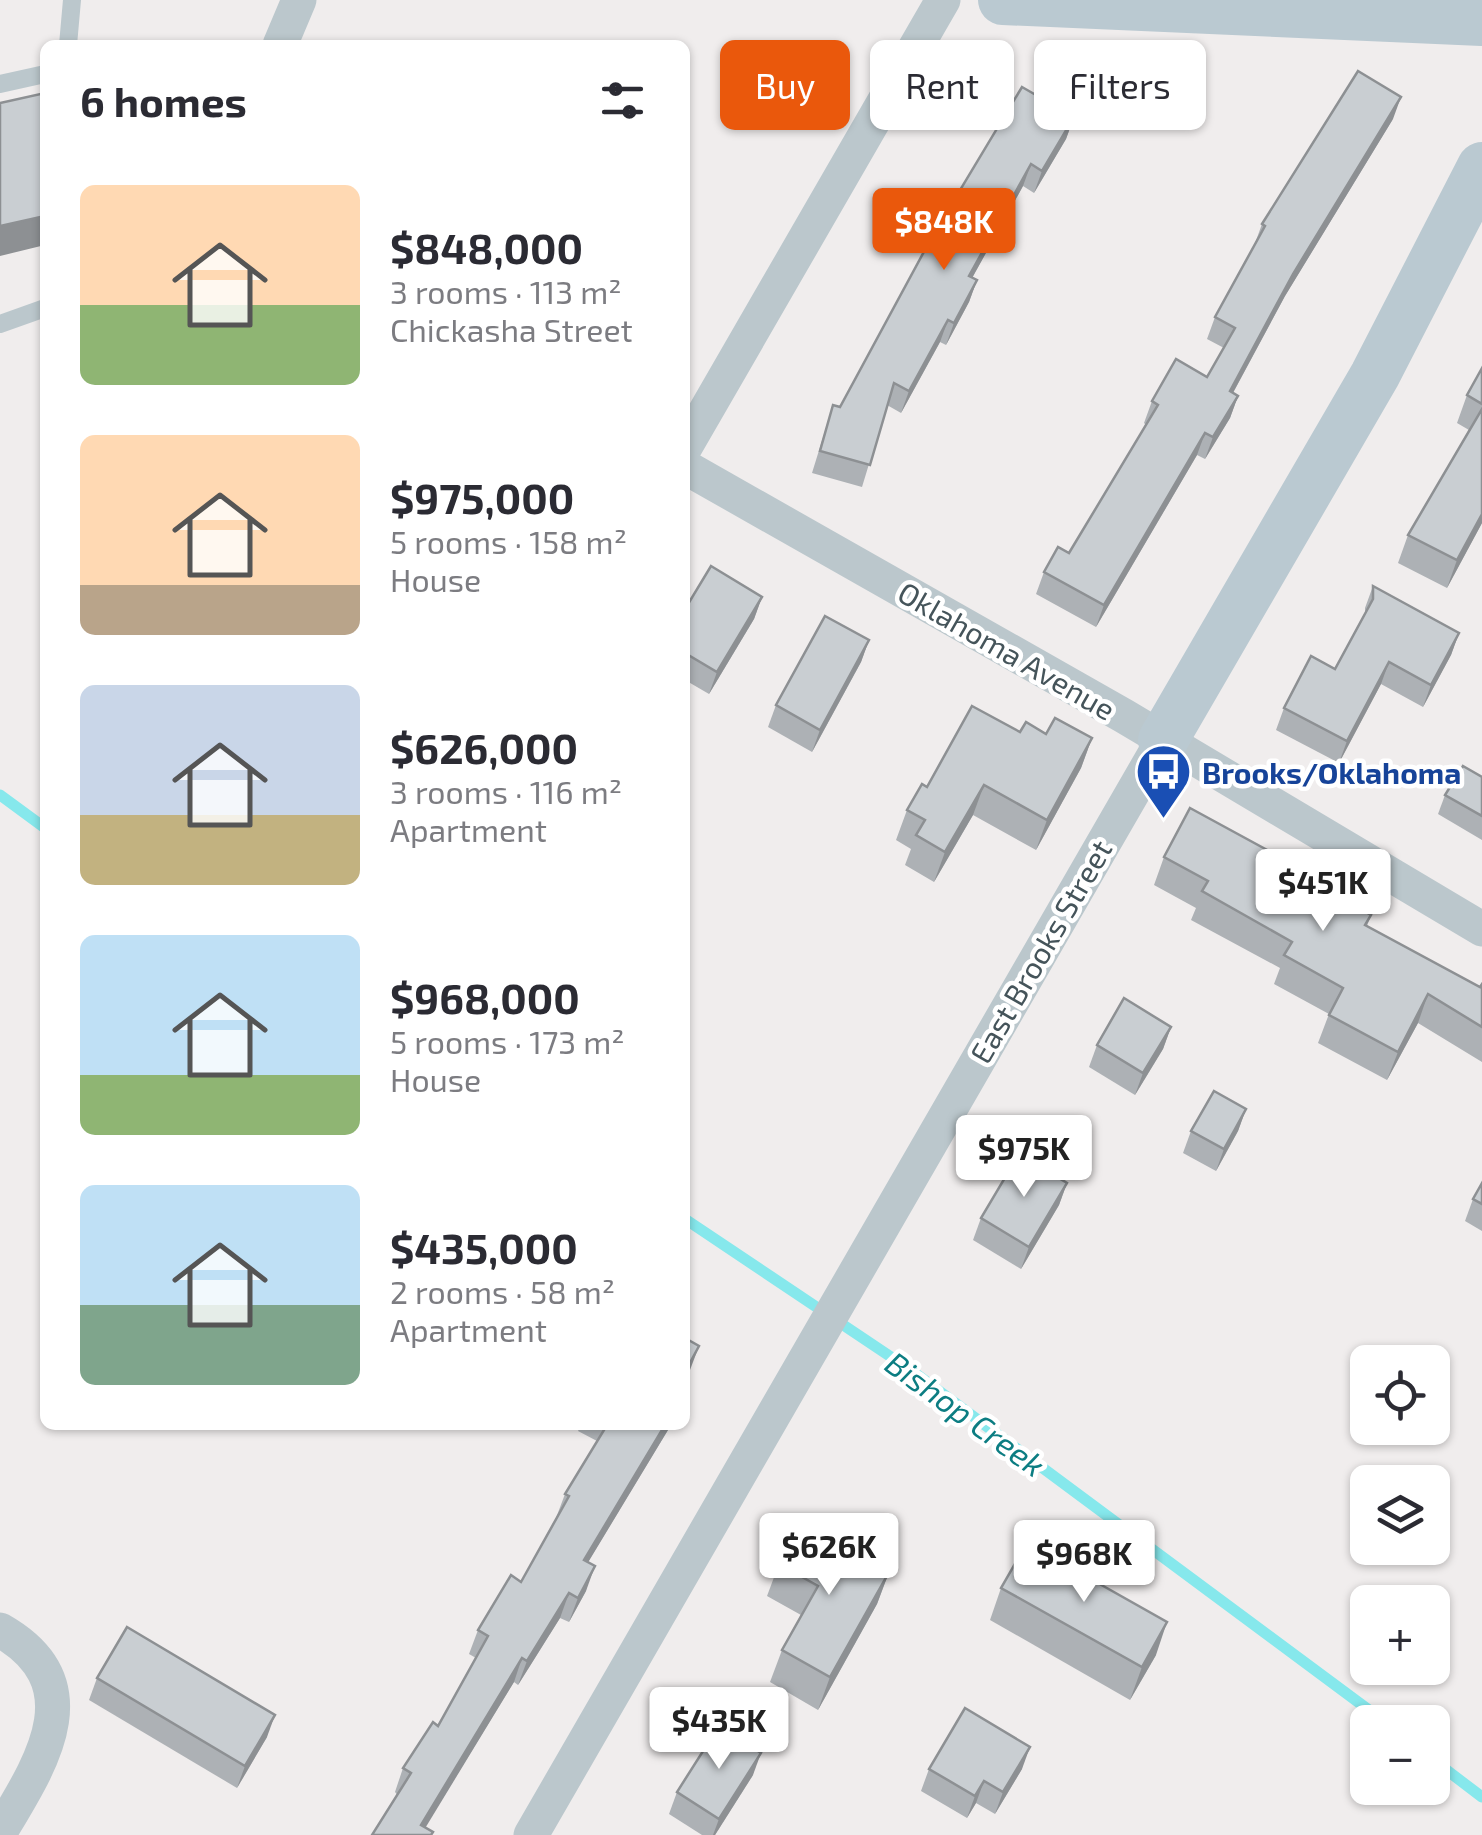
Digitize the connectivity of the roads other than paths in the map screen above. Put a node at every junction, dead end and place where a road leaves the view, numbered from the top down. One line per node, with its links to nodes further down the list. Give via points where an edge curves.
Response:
1 (72, 0): 7 (lane)
2 (299, 0): 8 (street)
3 (943, 0): 15 (street)
4 (1003, 0): 5 (street)
5 (1431, 19): 6 (street); 9 (street)
6 (1482, 21)
7 (68, 40)
8 (282, 40)
9 (1482, 53)
10 (40, 75): 11 (lane)
11 (0, 84)
12 (1482, 167): 17 (street, East Brooks Street, via 1375,375)
13 (40, 310): 14 (lane)
14 (0, 324)
15 (690, 439)
16 (690, 470): 17 (street, Oklahoma Avenue)
17 (1163, 740): 18 (street, Oklahoma Avenue); 21 (street, East Brooks Street)
18 (1482, 929)
19 (0, 1630): 20 (street, via 34,1658 55,1712 34,1776)
20 (0, 1832)
21 (531, 1835)

